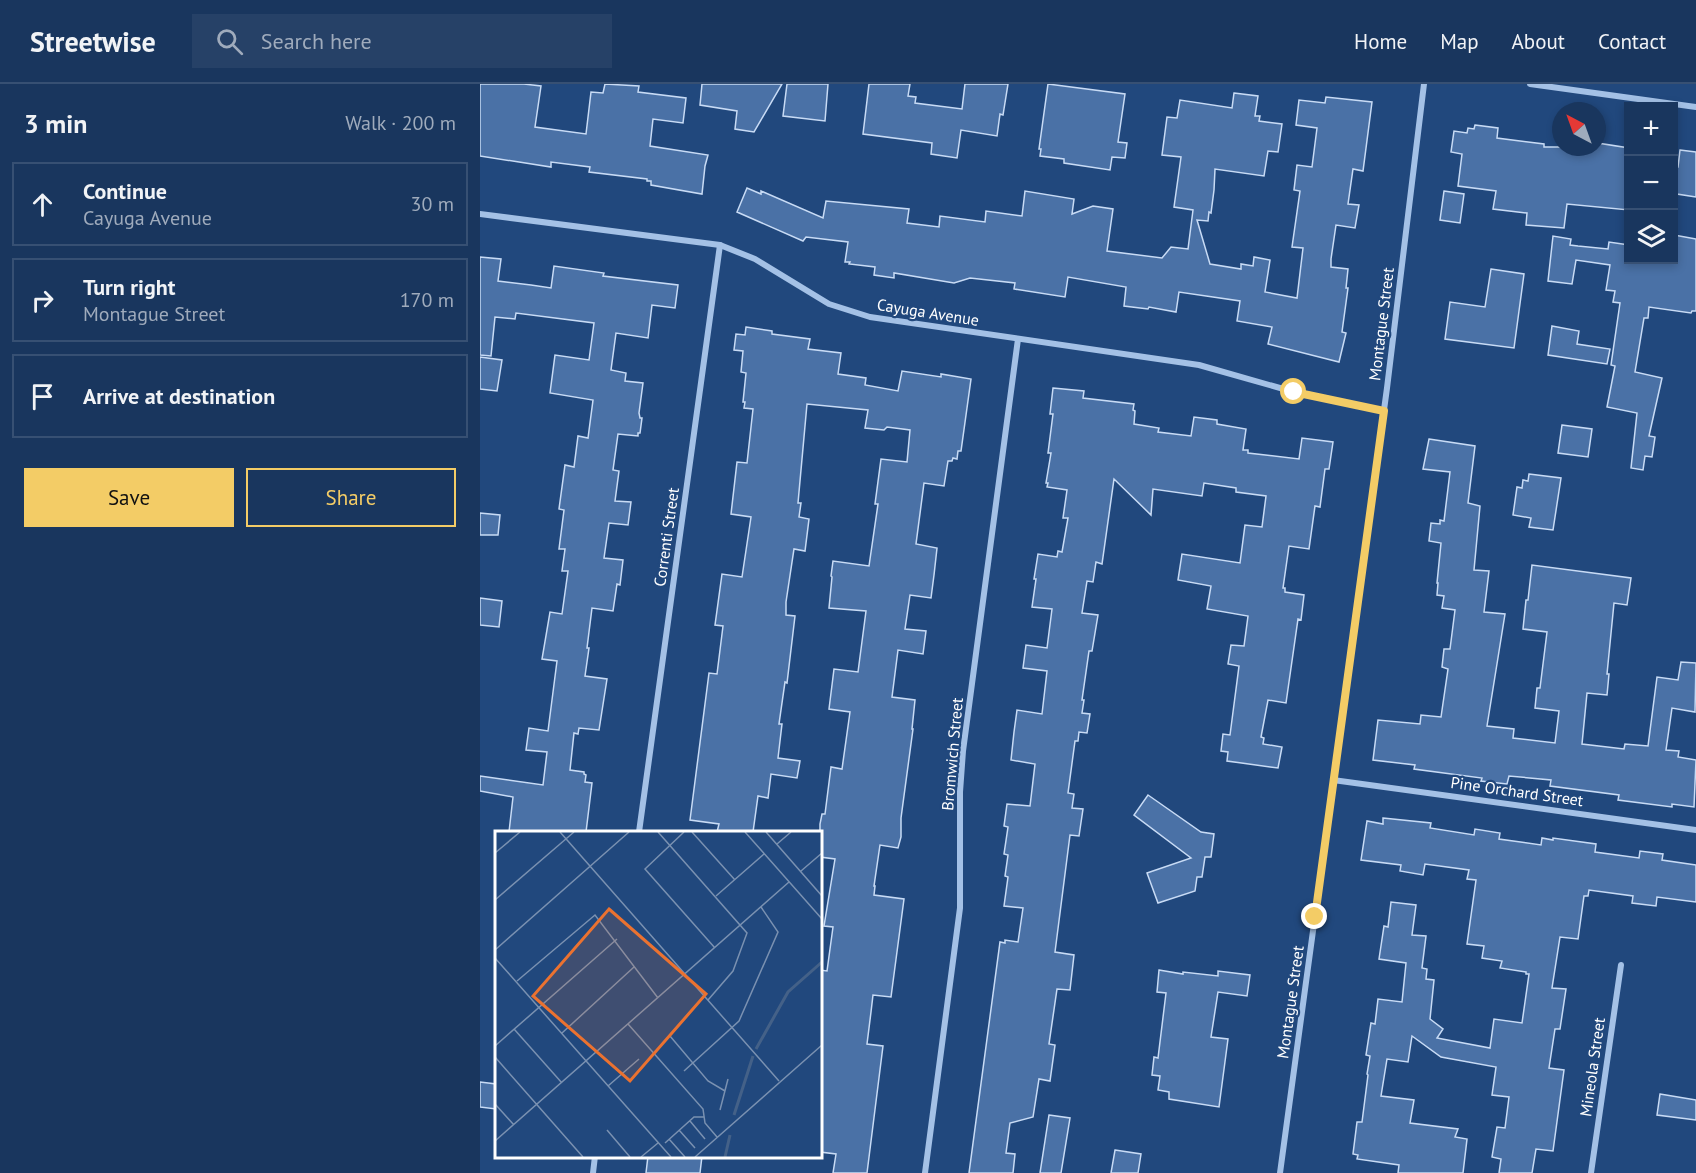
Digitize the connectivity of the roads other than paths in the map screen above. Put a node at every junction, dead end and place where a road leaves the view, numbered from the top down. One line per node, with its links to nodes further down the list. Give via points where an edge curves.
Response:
1 (1424, 84): 7 (street, Montague Street)
2 (1530, 84): 3 (street)
3 (1696, 107)
4 (480, 214): 5 (street, Cayuga Avenue)
5 (720, 244): 6 (street, Cayuga Avenue, via 755,259 829,304 870,317); 10 (street, Correnti Street)
6 (1018, 339): 7 (street, Cayuga Avenue, via 1199,365 1294,392); 14 (street, Bromwich Street, via 963,751 960,908)
7 (1384, 411): 8 (street, Montague Street)
8 (1334, 780): 9 (street, Pine Orchard Street); 15 (street, Montague Street)
9 (1696, 830)
10 (639, 831)
11 (1620, 965): 16 (street, Mineola Street)
12 (595, 1158): 13 (street)
13 (593, 1173)
14 (925, 1173)
15 (1280, 1173)
16 (1591, 1173)

